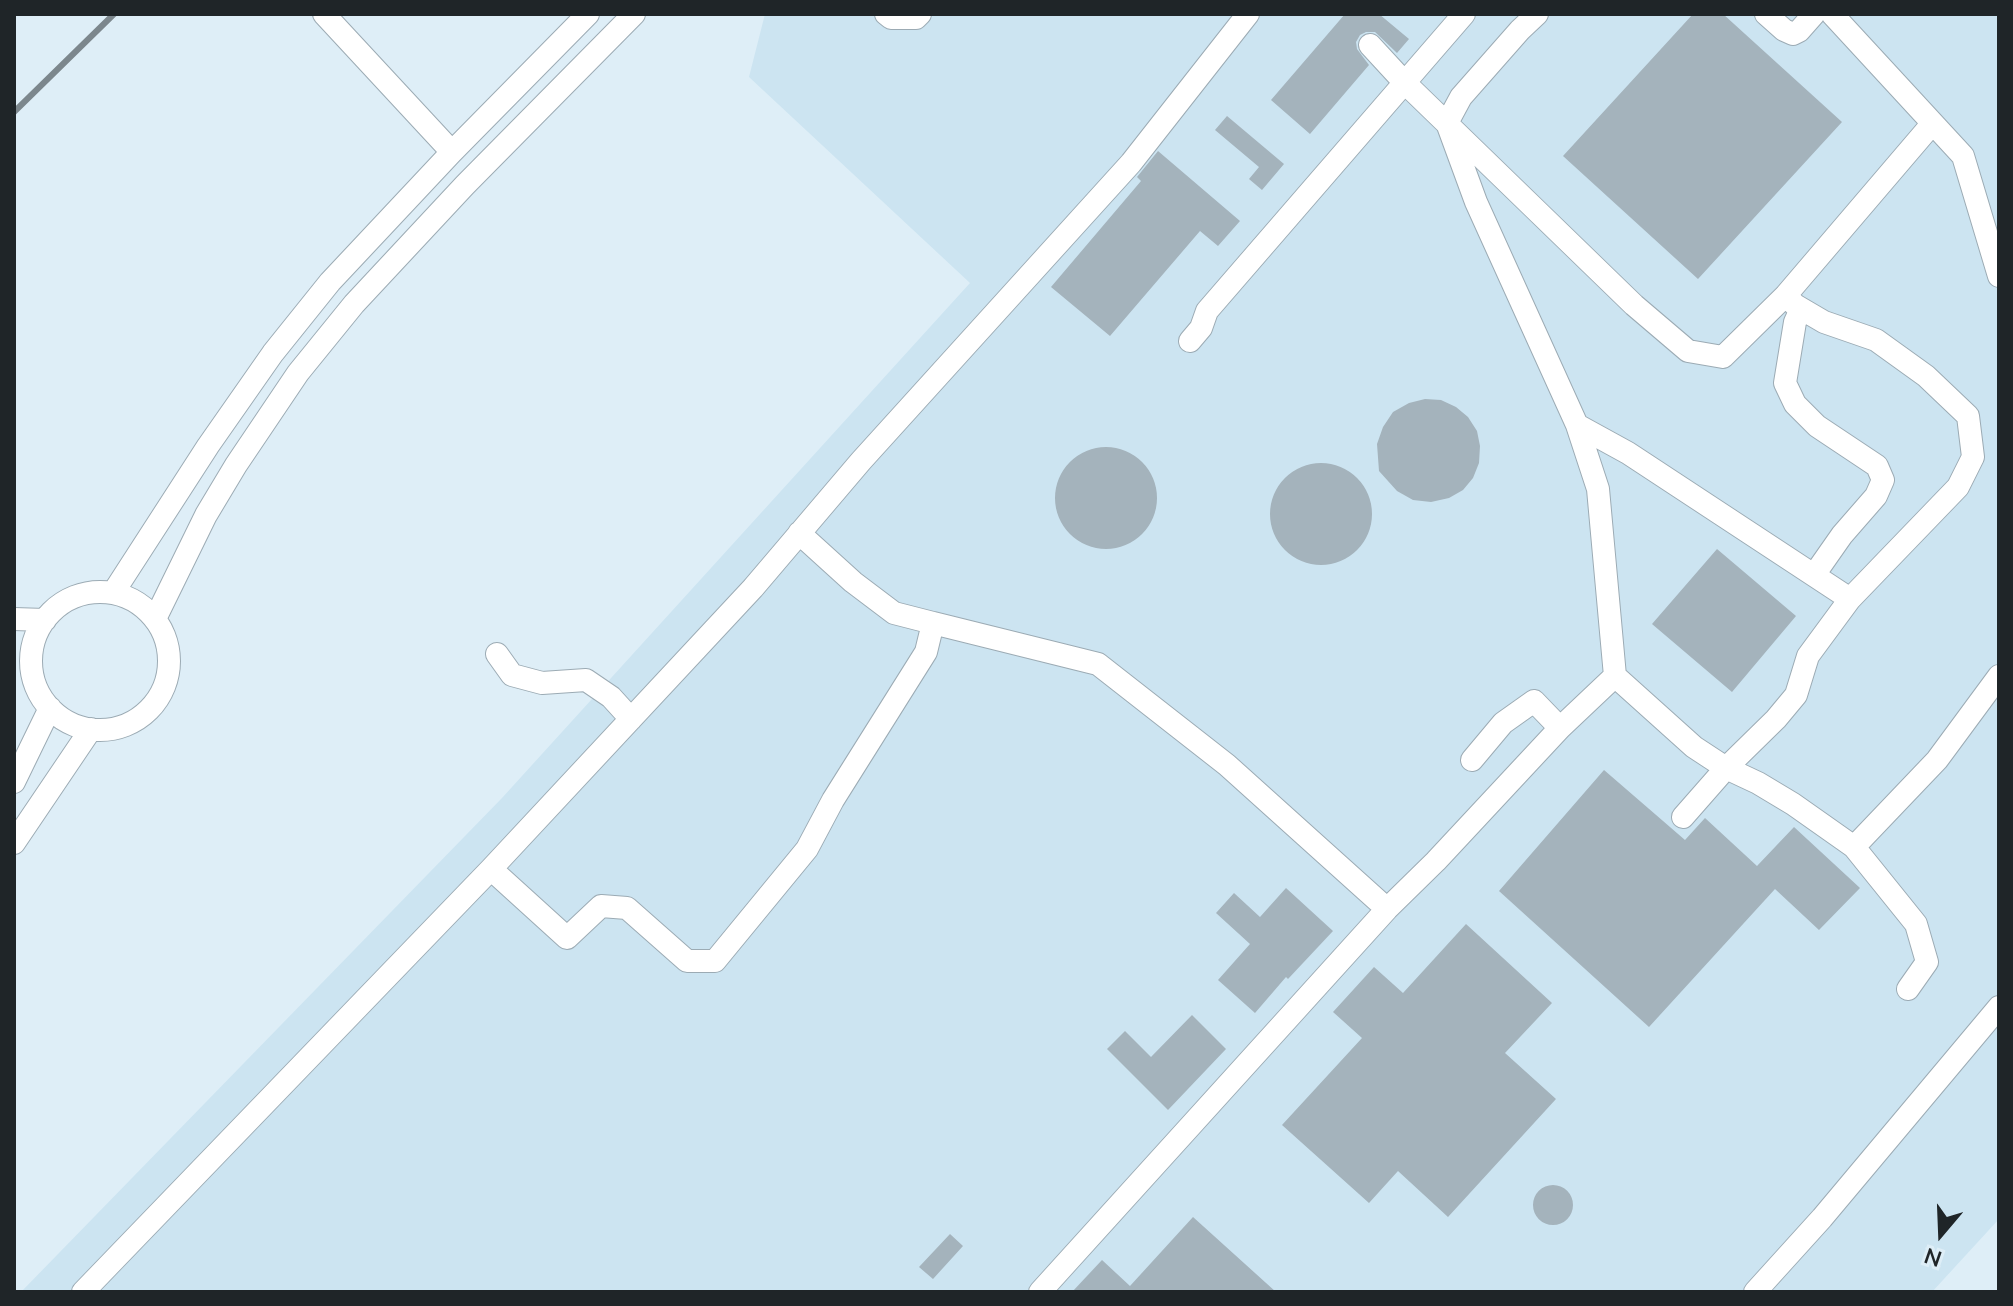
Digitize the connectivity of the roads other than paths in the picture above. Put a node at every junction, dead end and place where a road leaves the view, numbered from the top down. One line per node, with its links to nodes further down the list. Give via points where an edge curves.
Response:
1 (324, 14): 16 (street)
2 (588, 14): 16 (street)
3 (634, 14): 28 (street, via 465,185 298,373 206,515)
4 (886, 14): 5 (street)
5 (920, 14)
6 (1248, 14): 23 (street, via 1131,163)
7 (1464, 14): 13 (street)
8 (1537, 14): 14 (street, via 1461,97)
9 (1766, 14): 10 (street, via 1793,34)
10 (1814, 14)
11 (1832, 14): 15 (street)
12 (1370, 45): 13 (street)
13 (1405, 83): 14 (street); 21 (street, via 1207,311)
14 (1447, 123): 17 (street); 18 (street)
15 (1932, 124): 19 (street, via 1963,156); 20 (street)
16 (452, 152): 25 (street, via 330,282 273,353)
17 (1500, 174): 18 (street); 20 (street, via 1688,351 1723,357)
18 (1471, 189): 22 (street)
19 (1999, 276)
20 (1793, 302): 24 (street, via 1785,383 1795,404 1817,426 1877,466 1883,480); 26 (street, via 1824,322 1876,340 1926,376 1968,416 1973,457 1958,487)
21 (1190, 341)
22 (1577, 425): 24 (street); 33 (street, via 1598,489)
23 (799, 533): 30 (street, via 894,613); 36 (street)
24 (1814, 575): 26 (street)
25 (113, 593): 28 (street, via 137,602); 29 (street, via 80,595 60,604)
26 (1850, 599): 40 (street, via 1808,656 1796,695)
27 (14, 619): 29 (street)
28 (155, 619): 38 (street, via 169,656 160,695 131,723)
29 (45, 620): 31 (street)
30 (933, 623): 45 (street, via 926,652 807,849 715,961 687,961 627,908 601,906 567,938); 46 (street, via 1098,664 1227,765)
31 (23, 645): 35 (street, via 37,688)
32 (497, 654): 36 (street, via 512,675 542,683 586,680)
33 (1615, 676): 37 (street); 40 (street, via 1694,747)
34 (1999, 676): 44 (street, via 1937,760)
35 (50, 708): 38 (street); 41 (street)
36 (631, 719): 45 (street)
37 (1560, 728): 39 (street, via 1534,701 1503,723); 46 (street)
38 (91, 729): 43 (street)
39 (1472, 760)
40 (1726, 768): 42 (street); 44 (street, via 1793,804)
41 (14, 782)
42 (1683, 817)
43 (14, 843)
44 (1854, 847): 47 (street, via 1916,924 1927,962)
45 (491, 869): 49 (street)
46 (1387, 909): 50 (street)
47 (1908, 989)
48 (1999, 1007): 51 (street)
49 (83, 1292)
50 (1040, 1292)
51 (1755, 1292)

